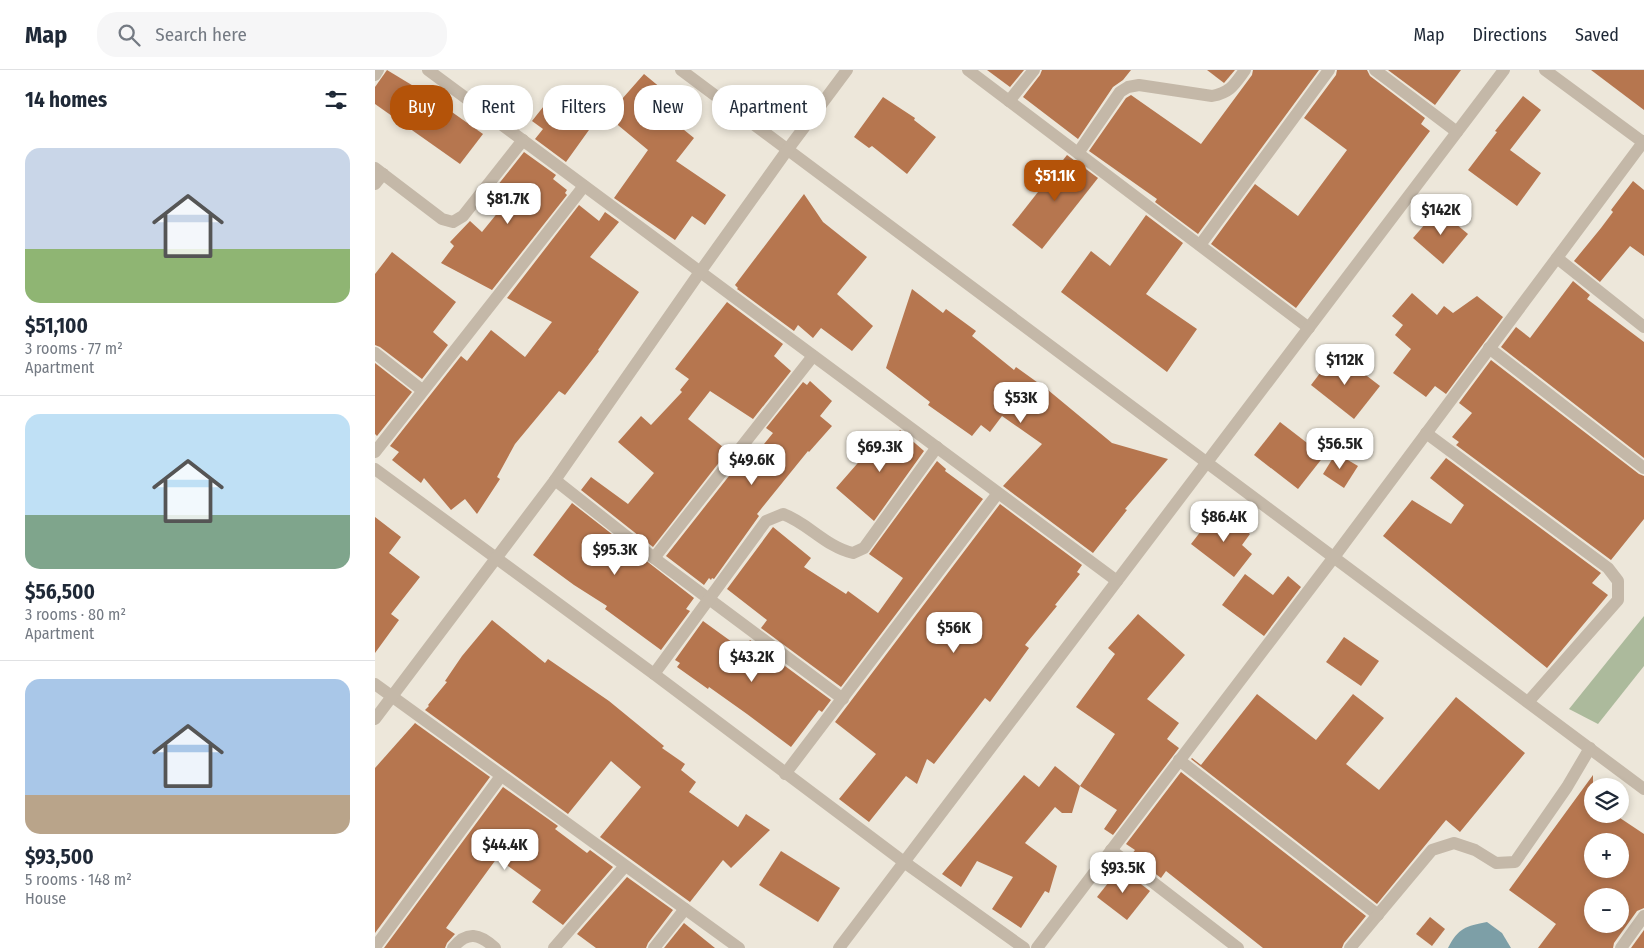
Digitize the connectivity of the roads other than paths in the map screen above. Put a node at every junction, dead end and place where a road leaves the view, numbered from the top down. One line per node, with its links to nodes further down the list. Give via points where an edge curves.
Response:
1 (379, 70): 12 (street)
2 (428, 70): 15 (street)
3 (681, 70): 17 (street)
4 (847, 70): 17 (street)
5 (968, 70): 13 (street)
6 (1034, 70): 13 (street)
7 (1245, 70): 18 (street, via 1233,87 1224,94 1212,96 1139,85 1128,87 1121,92)
8 (1329, 70): 21 (street)
9 (1375, 70): 14 (street)
10 (1504, 70): 14 (street)
11 (1545, 70): 16 (street)
12 (375, 75)
13 (1009, 101): 18 (street)
14 (1457, 132): 25 (street)
15 (523, 140): 19 (street, via 463,216 453,222); 20 (street)
16 (1644, 142): 22 (street)
17 (788, 149): 23 (street); 33 (street)
18 (1078, 153): 21 (street)
19 (378, 175)
20 (584, 186): 23 (street); 29 (street)
21 (1200, 245): 25 (street)
22 (1557, 258): 24 (street); 26 (street)
23 (700, 272): 28 (street); 36 (street)
24 (1644, 327)
25 (1309, 328): 33 (street)
26 (1489, 348): 30 (street); 34 (street)
27 (375, 353): 29 (street)
28 (813, 356): 31 (street); 40 (street)
29 (422, 390): 32 (street)
30 (1426, 433): 38 (street); 47 (street, via 1608,568 1618,581 1618,600)
31 (937, 447): 37 (street); 42 (street, via 863,548 853,553 841,550 783,514 766,521)
32 (375, 452)
33 (1207, 462): 38 (street); 41 (street)
34 (1644, 468)
35 (375, 469): 39 (street)
36 (555, 480): 39 (street); 40 (street)
37 (998, 492): 41 (street); 46 (street)
38 (1334, 557): 47 (street); 50 (street)
39 (495, 558): 43 (street); 45 (street)
40 (654, 558): 42 (street)
41 (1117, 581): 55 (street)
42 (710, 598): 43 (street); 46 (street)
43 (654, 674): 51 (street)
44 (375, 684): 45 (street)
45 (391, 697): 48 (street); 52 (street)
46 (843, 699): 51 (street)
47 (1528, 702): 49 (street)
48 (375, 719)
49 (1590, 748): 53 (street); 58 (street, via 1515,862 1496,863 1475,850 1454,843 1432,850)
50 (1179, 760): 54 (street); 58 (street)
51 (785, 774): 55 (street)
52 (501, 776): 56 (street); 61 (street)
53 (1644, 789)
54 (1111, 850): 69 (street); 70 (street)
55 (904, 862): 67 (street); 68 (street)
56 (625, 866): 57 (street); 64 (street)
57 (685, 909): 65 (street); 66 (street)
58 (1378, 915): 60 (street)
59 (1644, 916): 71 (street)
60 (1356, 946)
61 (375, 947)
62 (453, 948): 63 (street, via 459,940 472,935 482,937)
63 (495, 948)
64 (554, 948)
65 (654, 948)
66 (739, 948)
67 (839, 948)
68 (1024, 948)
69 (1037, 948)
70 (1238, 948)
71 (1621, 948)

